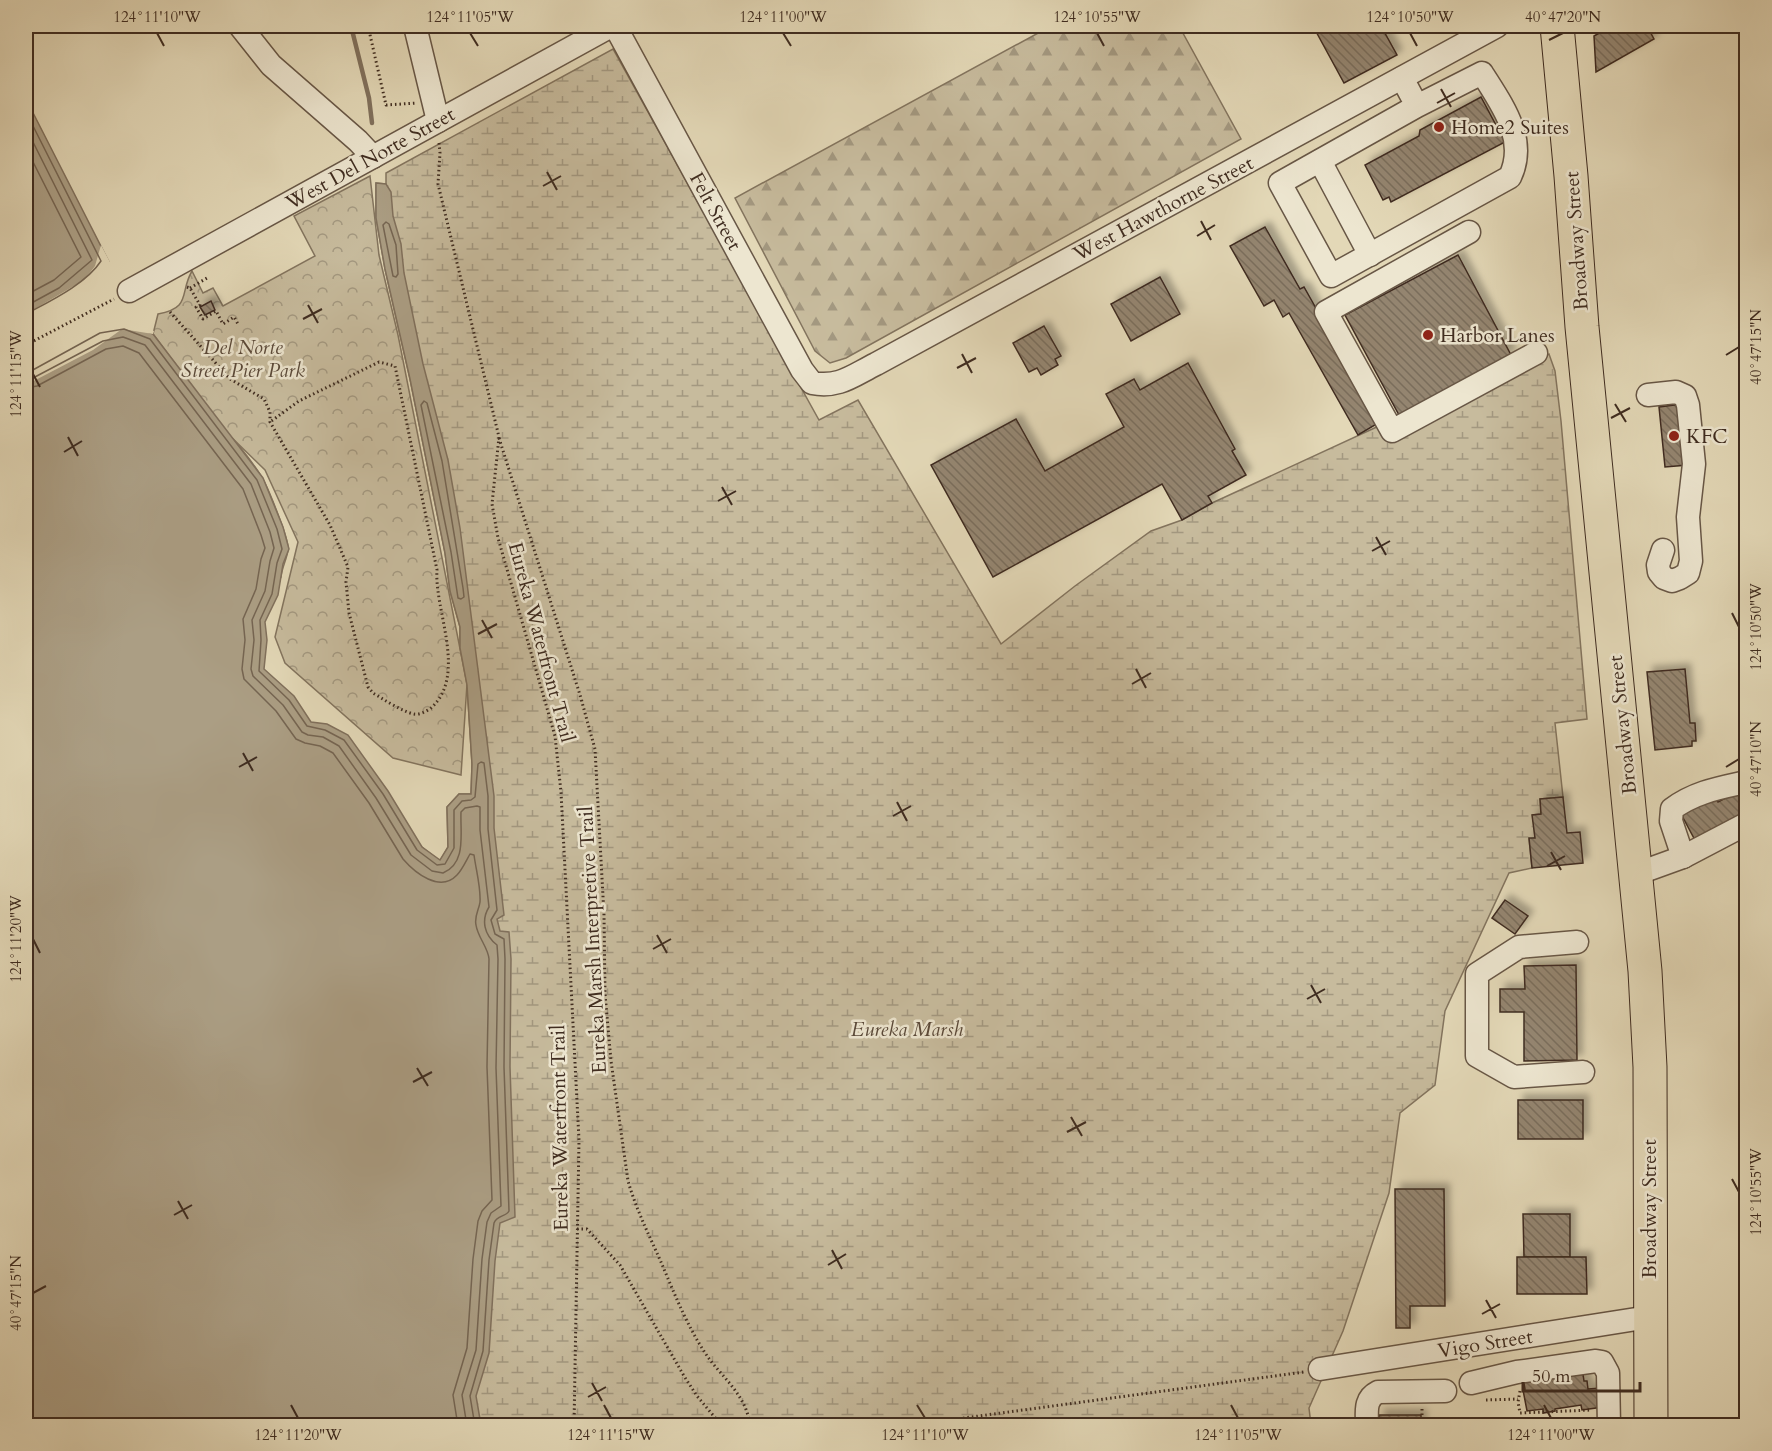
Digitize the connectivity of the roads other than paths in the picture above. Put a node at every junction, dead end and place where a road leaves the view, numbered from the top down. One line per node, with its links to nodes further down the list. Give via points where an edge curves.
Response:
1 (240, 26): 9 (street, via 271,65)
2 (416, 26): 8 (street)
3 (613, 26): 8 (street, West Del Norte Street); 15 (street, Felt Street, via 802,370 812,383)
4 (1497, 26): 6 (street, West Hawthorne Street)
5 (1557, 26): 21 (highway, Broadway Street)
6 (1402, 78): 7 (street); 15 (street, West Hawthorne Street, via 876,364)
7 (1417, 106): 10 (street); 12 (street, via 1482,73 1509,118 1517,163 1510,177)
8 (434, 123): 9 (street, West Del Norte Street)
9 (373, 157): 13 (street, West Del Norte Street)
10 (1320, 161): 12 (street); 12 (street, via 1280,183 1331,276)
11 (1469, 232): 14 (street, via 1326,312 1392,431)
12 (1370, 255)
13 (129, 291)
14 (1536, 353)
15 (826, 386)
16 (1648, 395): 17 (street, via 1676,392 1685,396 1694,464 1688,517 1688,573 1672,580 1664,578 1658,565)
17 (1663, 550)
18 (1746, 782): 20 (street, via 1705,791 1672,809 1671,821)
19 (1746, 824): 20 (street)
20 (1683, 857): 21 (street)
21 (1635, 874): 24 (highway, Broadway Street, via 1650,1067)
22 (1577, 942): 23 (street, via 1519,947 1477,974 1477,1056 1514,1077)
23 (1583, 1072)
24 (1649, 1317): 25 (street, Vigo Street); 30 (highway, Broadway Street)
25 (1320, 1369)
26 (1470, 1383): 28 (street, via 1517,1372 1602,1362 1608,1373)
27 (1445, 1390): 29 (street, via 1371,1395)
28 (1602, 1418)
29 (1367, 1425)
30 (1651, 1425)

